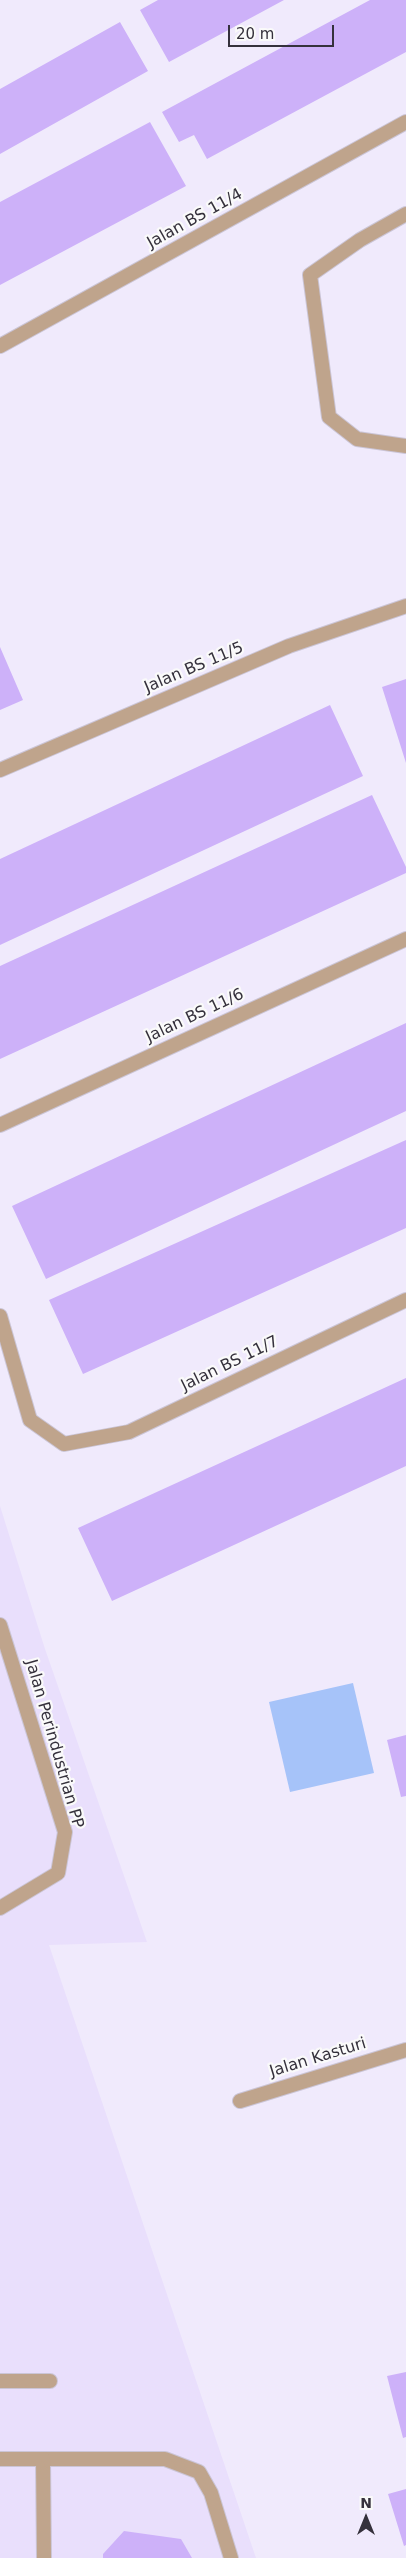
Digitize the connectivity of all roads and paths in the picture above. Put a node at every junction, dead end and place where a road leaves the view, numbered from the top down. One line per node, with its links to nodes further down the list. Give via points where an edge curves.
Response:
1 (406, 122): 3 (street, Jalan BS 11/4)
2 (406, 214): 4 (street, via 360,240 310,275 329,417 357,439)
3 (0, 346)
4 (406, 446)
5 (406, 606): 6 (street, Jalan BS 11/5, via 289,646)
6 (0, 770)
7 (406, 940): 8 (street, Jalan BS 11/6)
8 (0, 1126)
9 (406, 1300): 10 (street, Jalan BS 11/7, via 129,1432 64,1444 30,1420)
10 (0, 1316)
11 (0, 1625): 12 (street, Jalan Perindustrian PP, via 65,1832 58,1873)
12 (0, 1908)
13 (406, 2050): 14 (street, Jalan Kasturi)
14 (240, 2100)
15 (0, 2381): 16 (street)
16 (50, 2381)
17 (0, 2459): 18 (street)
18 (43, 2459): 19 (street); 20 (street, via 165,2459 198,2472 211,2493)
19 (44, 2558)
20 (231, 2558)

